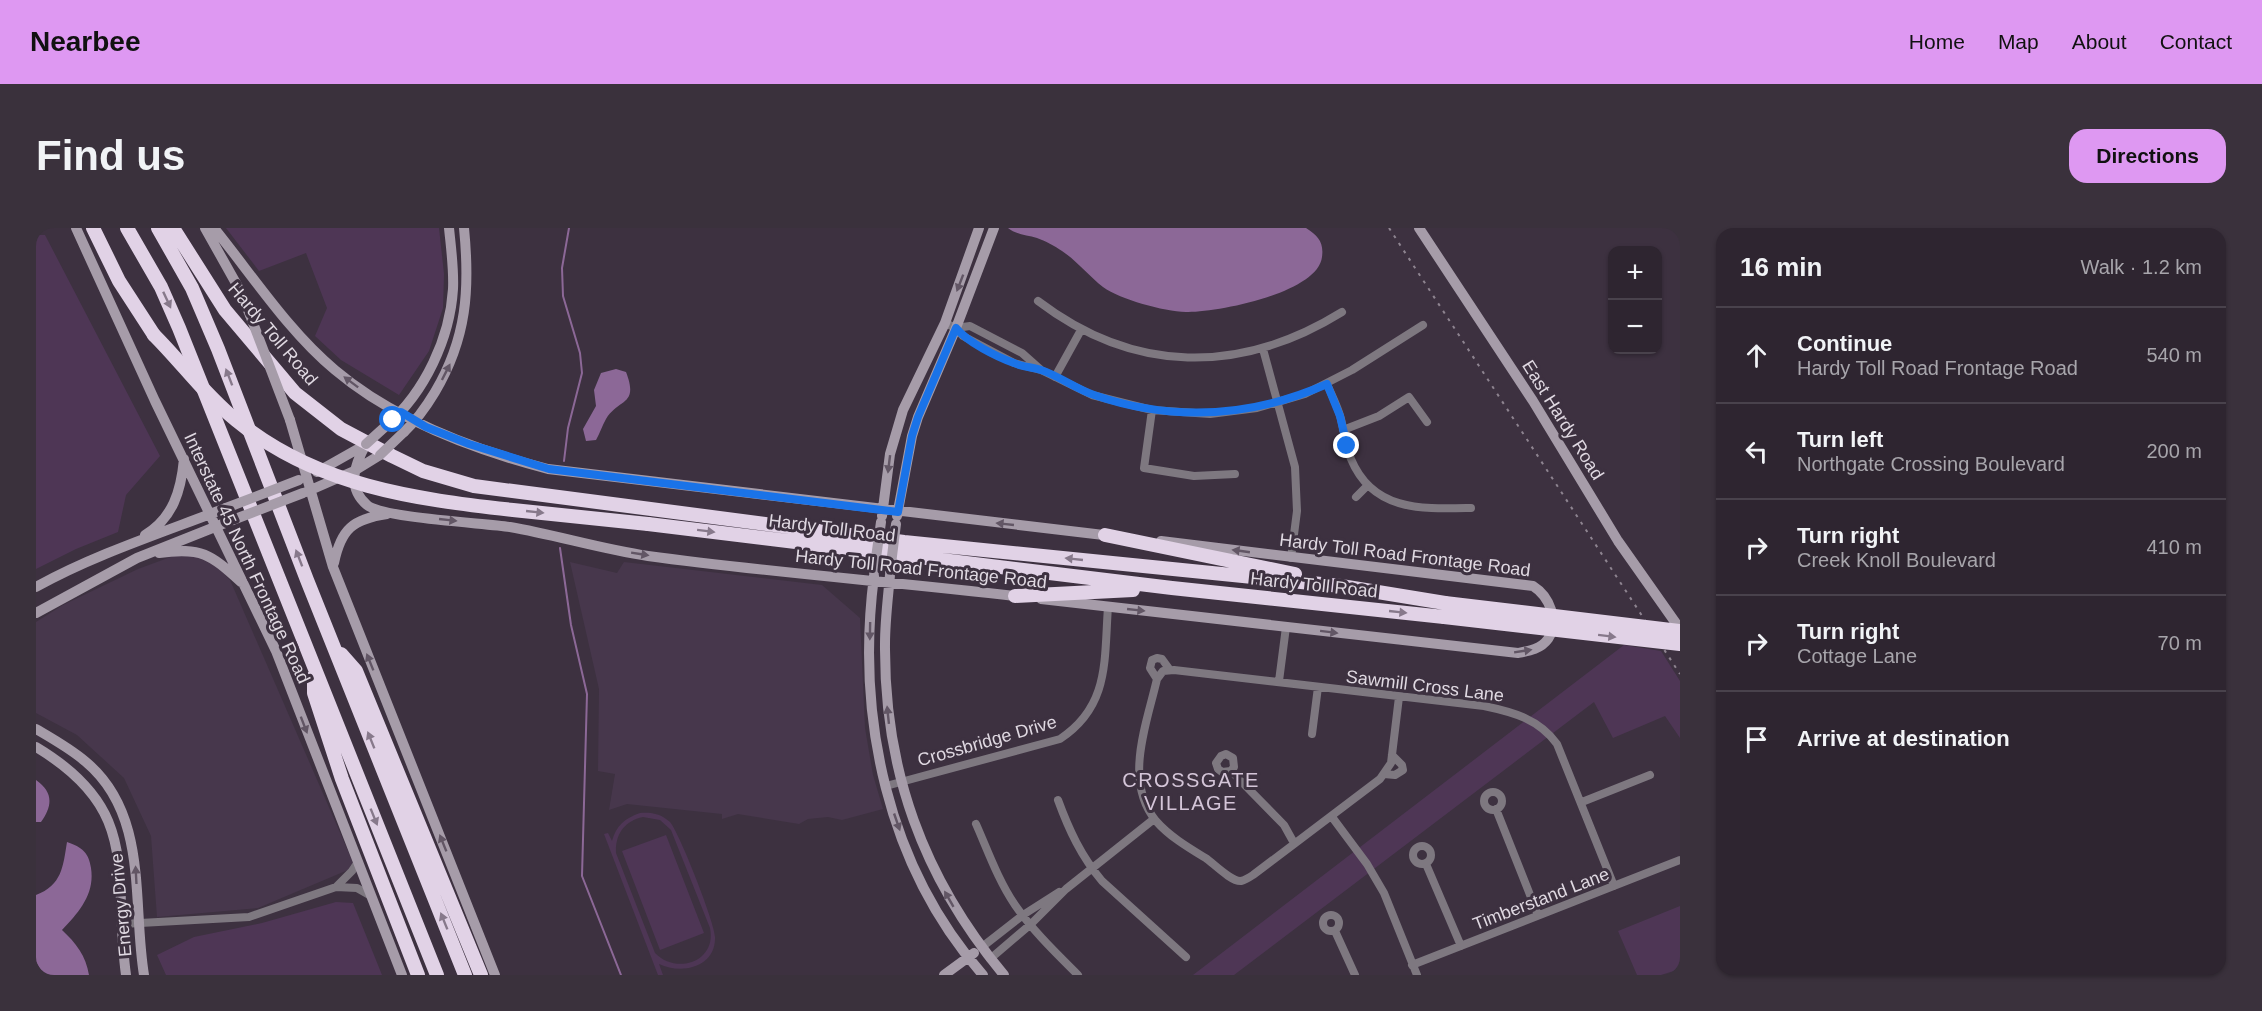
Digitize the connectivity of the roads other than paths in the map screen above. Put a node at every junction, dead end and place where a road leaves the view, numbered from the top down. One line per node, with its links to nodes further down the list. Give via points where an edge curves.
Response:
1 (76, 228): 33 (main road, Interstate 45 North Frontage Road)
2 (93, 228): 58 (highway, Hardy Toll Road, one-way to 58, bridge, via 119,280 154,335 236,420 295,459 373,489 436,502)
3 (127, 228): 67 (highway, one-way to 67, via 179,328)
4 (158, 228): 66 (highway, one-way to 4, via 218,349 192,288)
5 (173, 228): 55 (highway, Hardy Toll Road, one-way to 5, via 904,542 474,486 423,471 341,429 295,393 225,310)
6 (205, 228): 36 (main road, bridge, via 250,315 290,420)
7 (214, 228): 28 (main road, Hardy Toll Road Frontage Road, one-way to 7, via 374,399 300,336)
8 (449, 228): 14 (main road)
9 (464, 228): 15 (main road)
10 (979, 228): 17 (main road, one-way to 17)
11 (994, 228): 19 (main road)
12 (1419, 228): 64 (main road, East Hardy Road, via 1533,401 1618,542)
13 (1038, 301): 20 (street)
14 (451, 306): 15 (main road); 28 (main road, via 436,357)
15 (466, 310): 30 (main road, one-way to 15, via 454,356)
16 (1342, 312): 21 (street, via 1304,334)
17 (945, 323): 19 (street); 27 (main road)
18 (1423, 325): 24 (street)
19 (956, 328): 22 (street, via 963,336 1014,363); 22 (street, via 970,326 1022,353); 29 (main road)
20 (1081, 330): 21 (street, via 1120,346 1175,357 1224,356); 23 (street)
21 (1263, 349): 25 (street)
22 (1041, 370): 23 (street)
23 (1055, 377): 26 (street, via 1092,395)
24 (1327, 384): 25 (street); 32 (street)
25 (1278, 402): 26 (street, via 1210,414); 51 (street, via 1296,478 1297,511)
26 (1152, 410): 35 (street, via 1144,468 1194,476)
27 (903, 411): 29 (main road); 43 (main road, one-way to 43, via 890,454)
28 (401, 412): 30 (main road, Hardy Toll Road Frontage Road); 34 (main road, bridge, via 366,444)
29 (918, 417): 44 (main road)
30 (416, 422): 34 (main road, bridge, via 380,455); 43 (main road, Hardy Toll Road Frontage Road, via 469,444 549,469)
31 (1427, 422): 32 (street, via 1409,397 1379,416)
32 (1344, 430): 38 (street, via 1352,460)
33 (184, 459): 45 (main road, Interstate 45 North Frontage Road); 49 (main road, via 171,511 157,527)
34 (354, 464): 36 (main road); 37 (main road); 40 (main road)
35 (1235, 474)
36 (303, 478): 39 (main road); 45 (main road, bridge)
37 (333, 482): 39 (main road); 40 (main road)
38 (1368, 485): 41 (street); 42 (street, via 1392,502 1406,506)
39 (307, 492): 47 (main road, bridge); 52 (main road)
40 (357, 492): 46 (main road, via 368,507)
41 (1356, 497)
42 (1471, 508)
43 (883, 510): 44 (main road, Hardy Toll Road Frontage Road); 53 (main road, bridge)
44 (898, 512): 48 (main road, Hardy Toll Road Frontage Road, one-way to 44); 54 (main road, bridge)
45 (210, 514): 47 (main road, Interstate 45 North Frontage Road); 49 (main road)
46 (390, 514): 52 (main road, via 353,524 337,546); 53 (main road, Hardy Toll Road Frontage Road, one-way to 53, via 510,528 647,556)
47 (216, 526): 50 (main road); 57 (main road, Interstate 45 North Frontage Road)
48 (1105, 535): 51 (main road, Hardy Toll Road Frontage Road, one-way to 48); 55 (highway)
49 (110, 552): 56 (main road)
50 (144, 555): 57 (main road, via 185,549 204,553); 62 (main road)
51 (1291, 558): 63 (main road, Hardy Toll Road Frontage Road, one-way to 51, via 1518,653 1536,649 1548,639 1553,621 1549,602 1533,586)
52 (333, 567): 121 (main road, one-way to 52)
53 (874, 576): 54 (main road, Hardy Toll Road Frontage Road); 69 (main road, one-way to 69)
54 (890, 577): 59 (main road, Hardy Toll Road Frontage Road); 70 (main road)
55 (1341, 586): 61 (highway, Hardy Toll Road)
56 (36, 587)
57 (247, 588): 92 (main road, Interstate 45 North Frontage Road, one-way to 92, via 276,651)
58 (1172, 588): 59 (highway); 61 (highway, Hardy Toll Road, one-way to 61)
59 (1015, 596): 60 (main road, Hardy Toll Road Frontage Road)
60 (1108, 607): 63 (main road, Hardy Toll Road Frontage Road, one-way to 63); 82 (street, Crossbridge Drive, via 1103,676 1098,694 1078,727 1060,739)
61 (1444, 610): 64 (highway, Hardy Toll Road, bridge); 65 (highway, Hardy Toll Road, one-way to 65, bridge)
62 (36, 613)
63 (1286, 627): 72 (street)
64 (1680, 630)
65 (1680, 644)
66 (334, 647): 119 (highway, one-way to 66); 120 (highway, via 356,671)
67 (314, 665): 117 (highway, via 314,693 342,779); 118 (highway, one-way to 118)
68 (1166, 671): 71 (street); 71 (street, Sawmill Cross Lane, via 1162,659 1152,660 1150,668); 72 (street, Sawmill Cross Lane)
69 (869, 679): 70 (main road); 83 (main road, via 871,712)
70 (886, 679): 82 (main road, one-way to 70, via 889,722)
71 (1157, 679): 88 (street, via 1138,778)
72 (1279, 681): 73 (street, Sawmill Cross Lane)
73 (1318, 687): 74 (street, Sawmill Cross Lane); 76 (street)
74 (1399, 697): 78 (street); 85 (street, Sawmill Cross Lane, via 1484,706 1526,718 1557,744)
75 (36, 729): 103 (main road, Energy Drive, one-way to 75, via 135,856 122,810 107,784 87,762)
76 (1312, 734)
77 (36, 747): 104 (main road, Energy Drive, via 79,778 100,804 119,857)
78 (1392, 755): 80 (street, via 1392,763); 80 (street, via 1403,770 1395,775)
79 (1231, 771): 90 (street, via 1284,825)
80 (1384, 774): 87 (street)
81 (1650, 775): 85 (street)
82 (901, 782): 83 (street, Crossbridge Drive); 95 (main road, via 912,820)
83 (886, 786): 98 (main road, one-way to 98, via 903,839)
84 (1058, 800): 94 (street, via 1071,835)
85 (1581, 802): 96 (street, Sawmill Cross Lane)
86 (1496, 809): 102 (street)
87 (1332, 817): 90 (street); 112 (street, via 1384,893)
88 (1154, 819): 90 (street, via 1171,836 1231,879 1240,881); 94 (street)
89 (976, 824): 101 (street)
90 (1294, 843)
91 (1680, 860): 96 (street, Timberstand Lane)
92 (358, 862): 97 (street); 100 (main road, Interstate 45 North Frontage Road)
93 (1426, 864): 107 (street)
94 (1091, 869): 99 (street); 110 (street)
95 (939, 881): 98 (main road); 108 (main road, one-way to 95)
96 (1614, 886): 102 (street, Timberstand Lane)
97 (336, 887): 100 (street, via 357,888); 103 (street, via 249,917)
98 (925, 888): 109 (main road)
99 (1066, 889): 101 (street); 105 (street)
100 (371, 896): 116 (main road, Interstate 45 North Frontage Road)
101 (1023, 915): 105 (street); 108 (street)
102 (1538, 915): 107 (street, Timberstand Lane)
103 (139, 923): 104 (street); 115 (main road, Energy Drive)
104 (122, 924): 114 (main road, Energy Drive)
105 (1031, 924): 111 (street); 124 (street)
106 (1335, 931): 125 (street)
107 (1461, 946): 112 (street, Timberstand Lane)
108 (982, 947): 109 (main road); 111 (main road)
109 (969, 957): 113 (main road); 122 (main road)
110 (1186, 957)
111 (990, 959): 113 (main road); 123 (main road)
112 (1413, 965): 126 (street)
113 (976, 973)
114 (126, 975)
115 (144, 975)
116 (402, 975)
117 (418, 975)
118 (437, 975)
119 (465, 975)
120 (481, 975)
121 (495, 975)
122 (944, 975)
123 (1004, 975)
124 (1078, 975)
125 (1355, 975)
126 (1416, 975)

